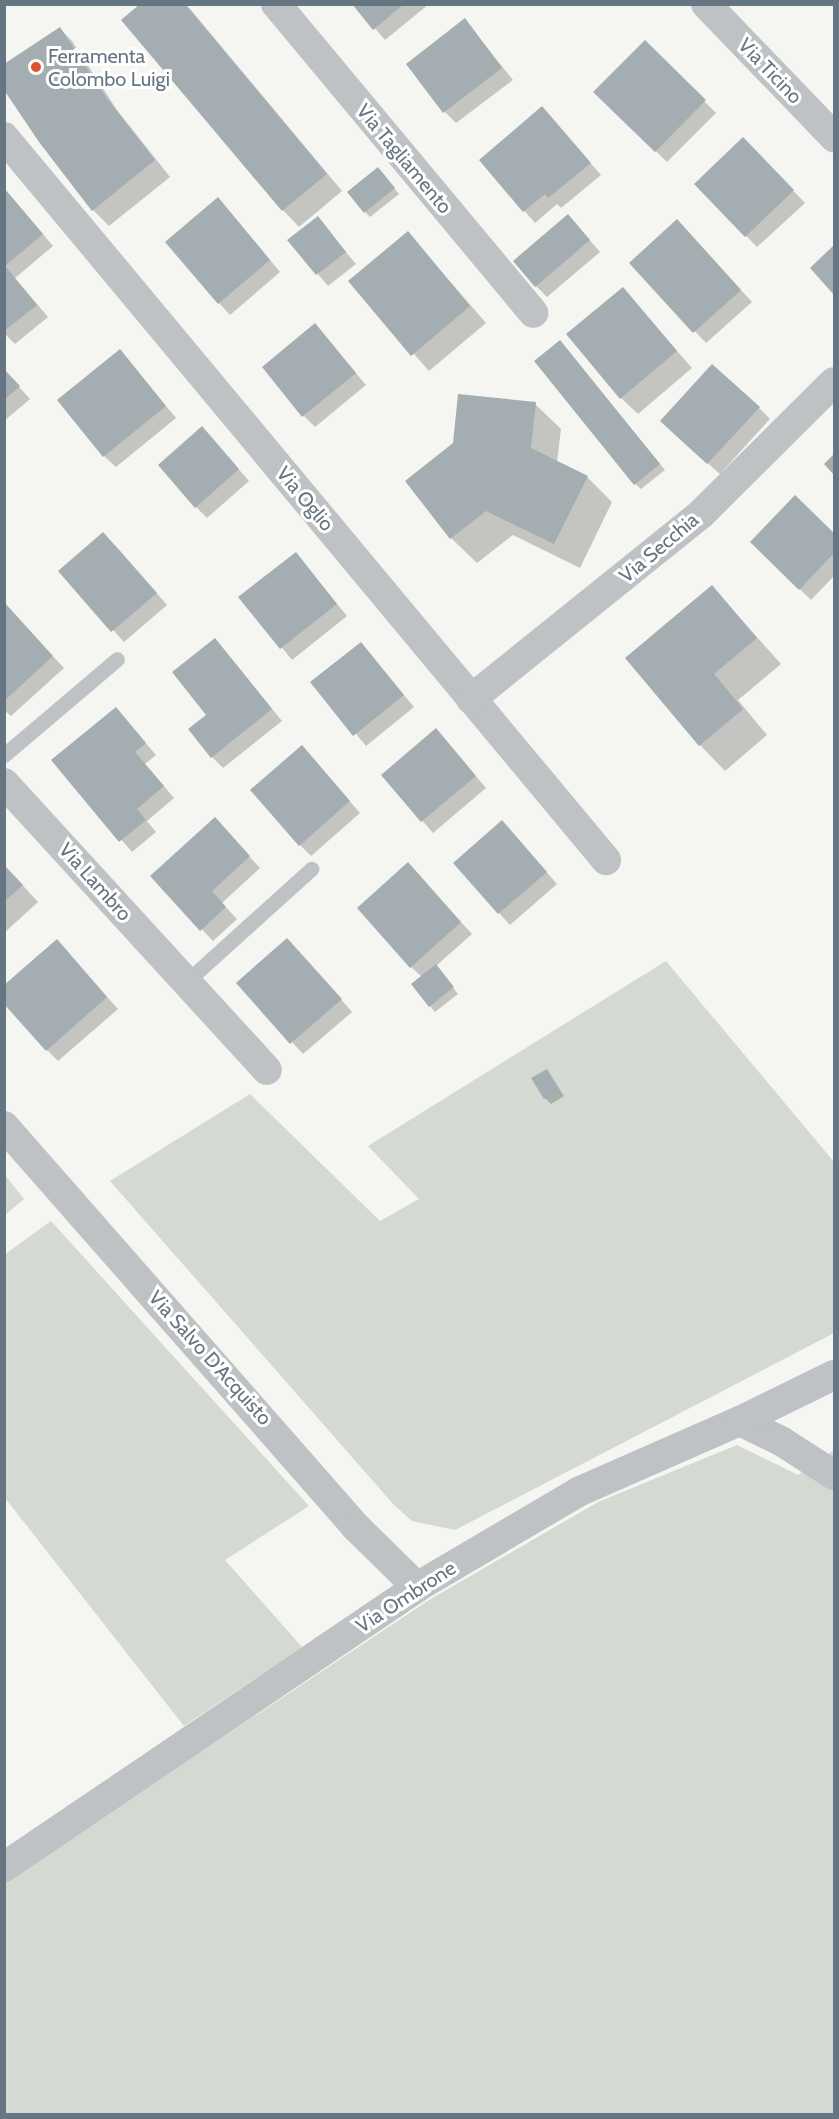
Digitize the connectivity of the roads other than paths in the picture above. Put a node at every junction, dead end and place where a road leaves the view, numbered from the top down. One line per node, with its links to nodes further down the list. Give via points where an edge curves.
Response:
1 (276, 4): 5 (street, Via Tagliamento)
2 (706, 4): 4 (street, Via Ticino)
3 (4, 137): 8 (street, Via Oglio)
4 (834, 137)
5 (532, 313)
6 (834, 382): 8 (street, Via Secchia, via 701,514)
7 (117, 659): 9 (lane)
8 (471, 699): 11 (street, Via Oglio)
9 (4, 755)
10 (4, 783): 13 (street, Via Lambro)
11 (606, 860)
12 (311, 869): 13 (lane)
13 (186, 982): 14 (street, Via Lambro)
14 (267, 1070)
15 (4, 1126): 19 (street, Via Salvo D'Acquisto, via 356,1527)
16 (834, 1375): 17 (street, Via Ombrone)
17 (740, 1421): 18 (street, via 781,1441); 19 (street, Via Ombrone, via 578,1491)
18 (834, 1475)
19 (417, 1587): 20 (street, Via Ombrone)
20 (4, 1867)

